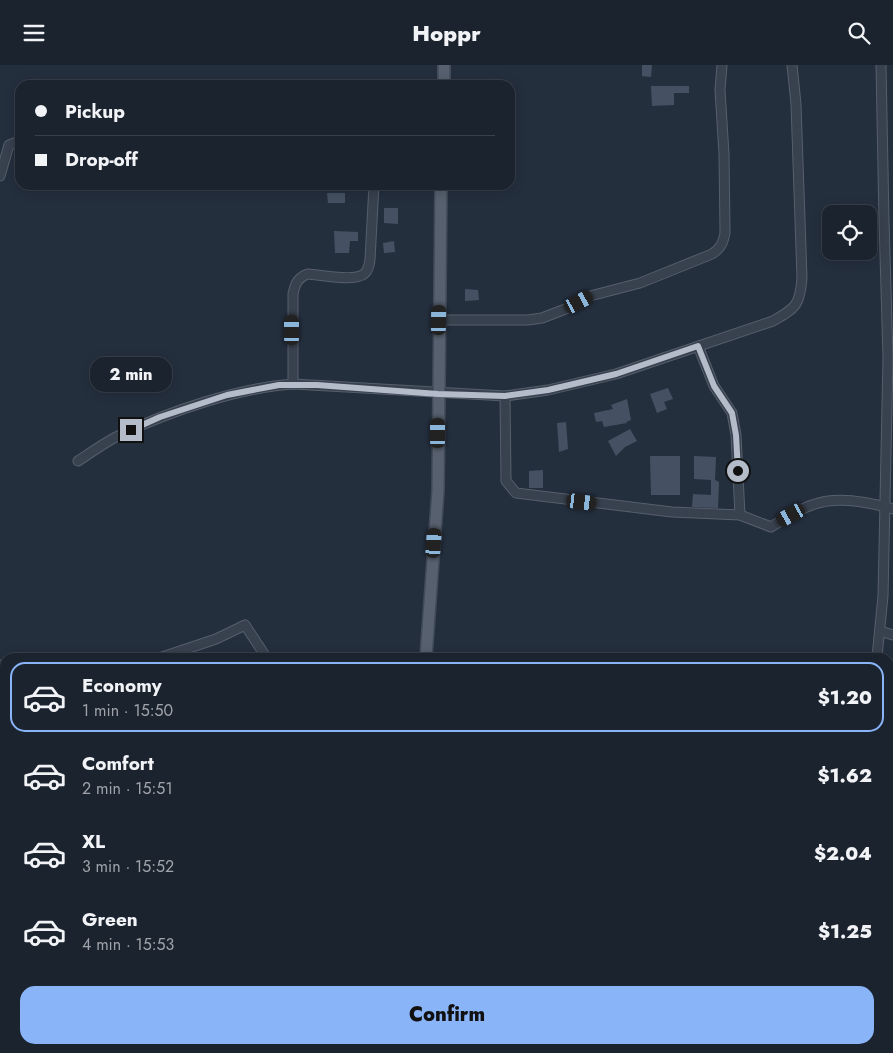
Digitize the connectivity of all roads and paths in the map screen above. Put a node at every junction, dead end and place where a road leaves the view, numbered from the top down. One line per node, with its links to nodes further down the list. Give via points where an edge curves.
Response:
1 (444, 65): 5 (main road)
2 (722, 65): 11 (street, via 724,233 719,249 640,283 590,296 542,318)
3 (792, 65): 12 (street, via 802,278 798,303 773,321)
4 (881, 65): 13 (street, via 883,210)
5 (444, 80)
6 (15, 143): 7 (street, via 9,145)
7 (1, 167): 8 (street)
8 (0, 176)
9 (374, 190): 14 (street, via 370,260 366,272 355,278 308,274 294,287)
10 (442, 190): 11 (main road)
11 (439, 320): 15 (main road)
12 (698, 346): 16 (street, via 616,374); 19 (street, via 714,386 732,413)
13 (891, 356): 18 (street)
14 (292, 384): 15 (street); 17 (street, via 227,395 160,417 119,435)
15 (438, 394): 16 (street); 24 (main road, via 438,491)
16 (505, 396): 19 (street, via 506,481 516,493 672,512)
17 (78, 461)
18 (889, 508): 19 (street, via 842,500 825,501 813,504 771,527); 20 (street)
19 (740, 515)
20 (880, 631): 21 (street); 25 (street)
21 (893, 635)
22 (174, 653): 23 (street, via 245,625)
23 (263, 653)
24 (426, 653)
25 (877, 653)

